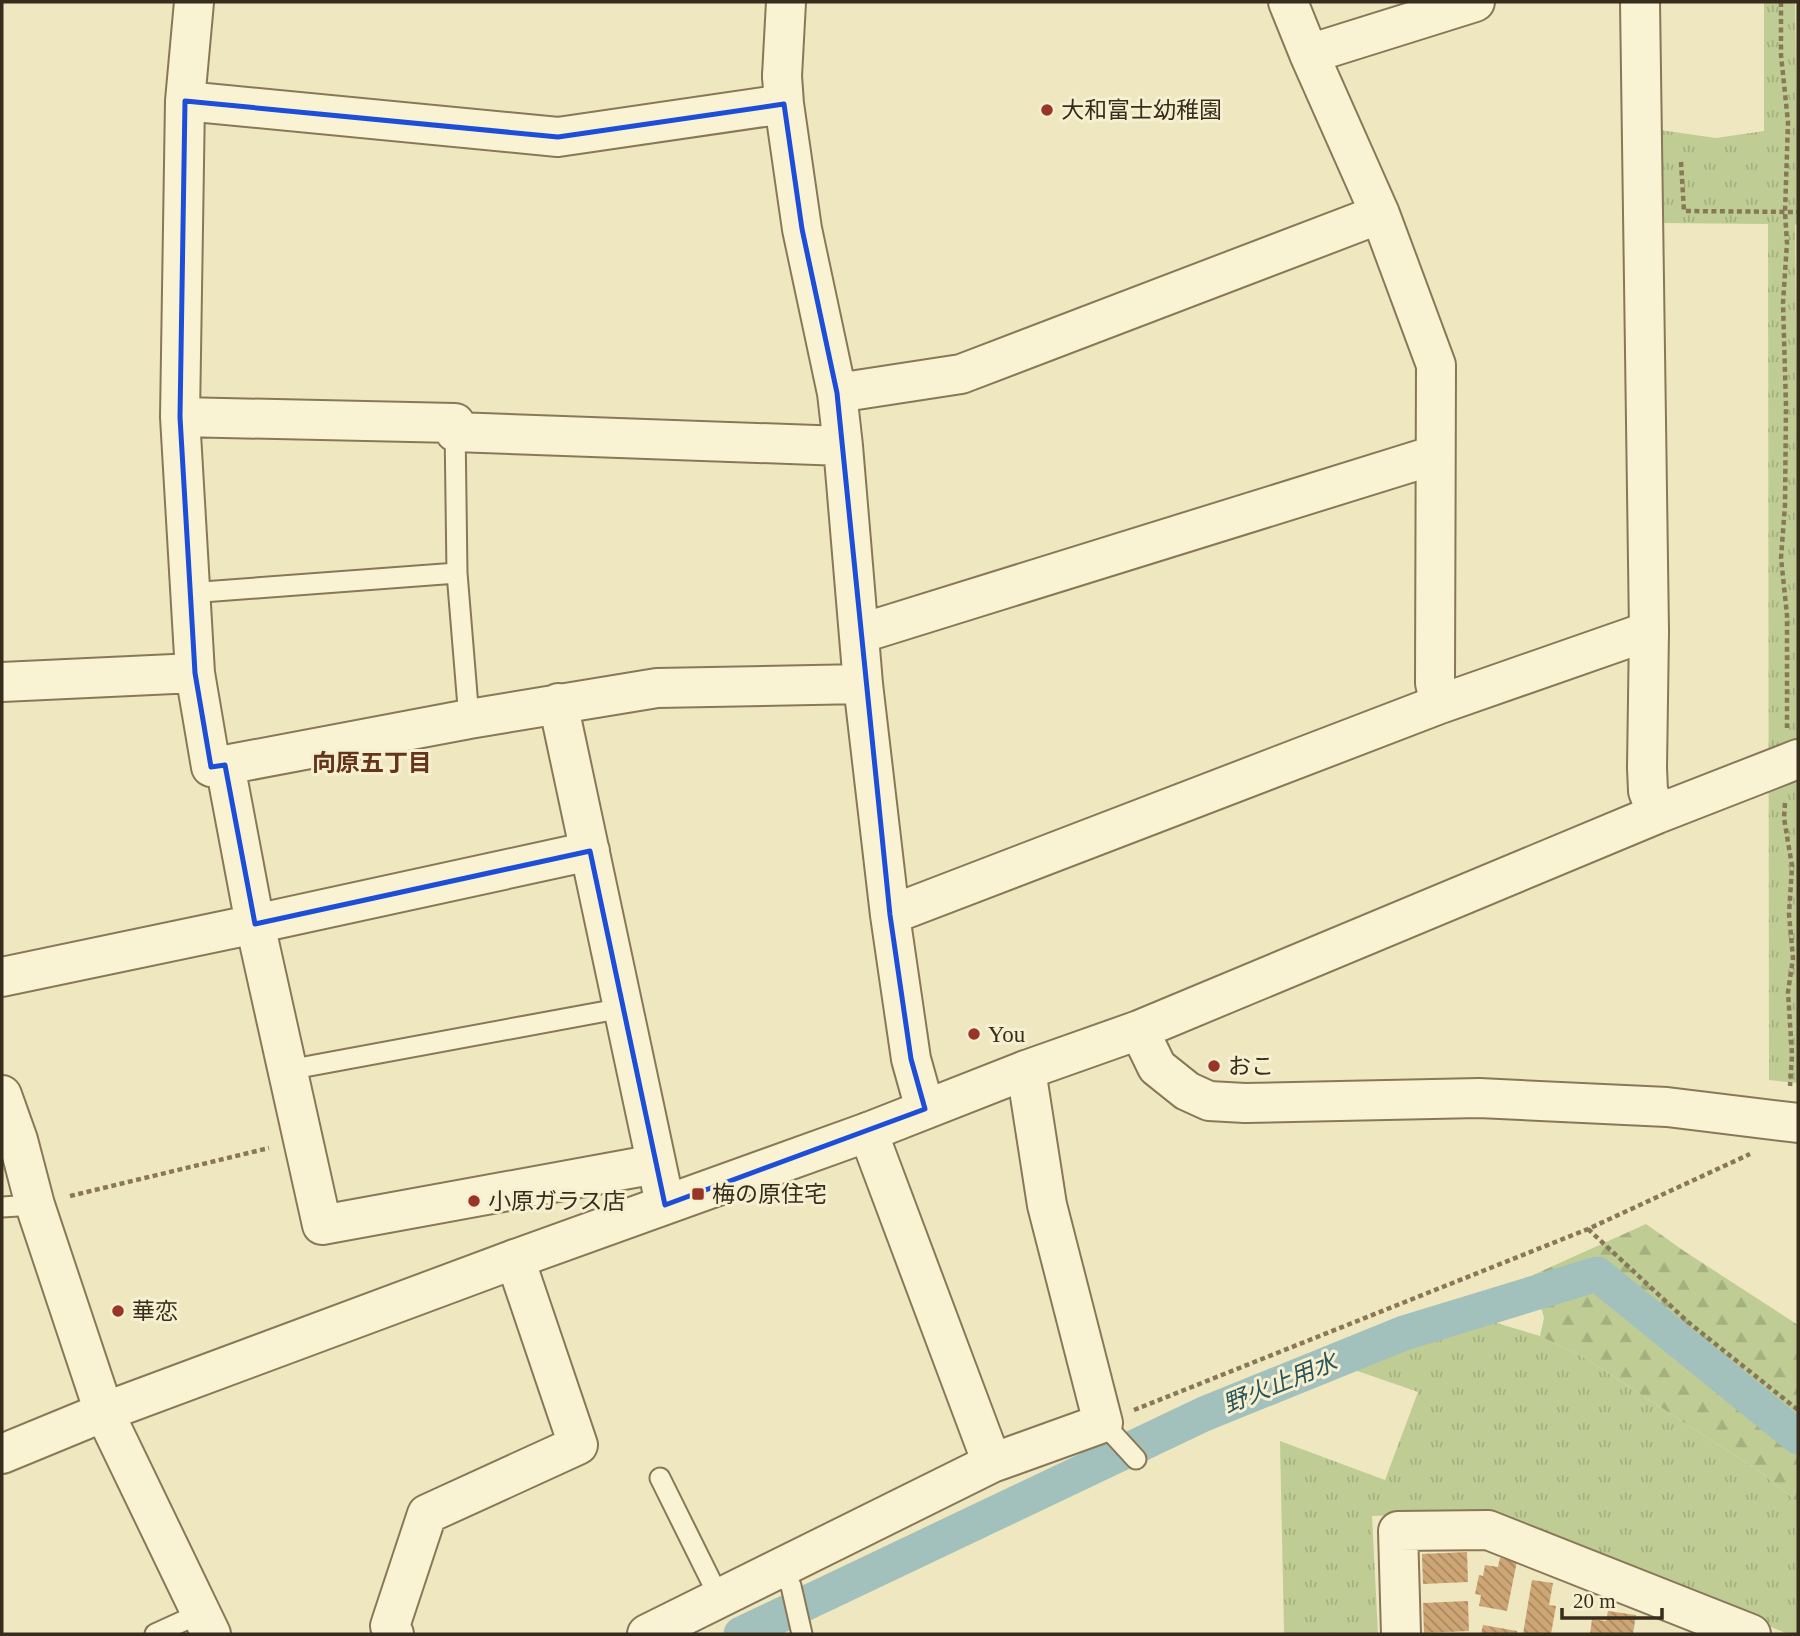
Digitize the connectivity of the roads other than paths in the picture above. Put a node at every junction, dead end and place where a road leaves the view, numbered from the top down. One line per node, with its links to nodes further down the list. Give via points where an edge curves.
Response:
1 (194, 2): 8 (street)
2 (786, 2): 7 (street)
3 (1288, 2): 6 (street)
4 (1475, 2): 6 (street)
5 (1640, 2): 17 (street)
6 (1308, 54): 9 (street)
7 (783, 90): 8 (street, via 558,137); 10 (street, via 802,229)
8 (185, 101): 11 (street)
9 (1380, 214): 10 (street, via 961,374); 14 (street, via 1436,365)
10 (837, 393): 13 (street)
11 (180, 417): 12 (street); 16 (street)
12 (455, 428): 13 (street); 15 (lane)
13 (843, 446): 18 (street)
14 (1435, 455): 18 (street); 23 (street, via 1435,683)
15 (457, 573): 16 (lane); 24 (lane)
16 (189, 593): 19 (street)
17 (1648, 631): 23 (street); 27 (street, via 1648,791)
18 (859, 634): 21 (street)
19 (195, 673): 20 (street); 26 (street, via 211,766)
20 (2, 682)
21 (863, 684): 22 (street, via 657,688); 29 (street)
22 (558, 703): 24 (street); 28 (street)
23 (1440, 704): 29 (street)
24 (469, 719): 26 (street)
25 (1793, 761): 27 (street)
26 (225, 765): 30 (street)
27 (1657, 814): 33 (street)
28 (590, 851): 30 (street); 32 (street)
29 (890, 915): 37 (street, via 911,1059)
30 (255, 924): 31 (street); 34 (street)
31 (2, 977)
32 (623, 1008): 34 (lane); 41 (street)
33 (1139, 1030): 35 (street); 38 (street, via 1157,1067 1187,1091 1209,1101 1479,1098 1667,1107)
34 (288, 1070): 41 (street, via 322,1225)
35 (1026, 1070): 37 (street); 46 (street, via 1047,1205)
36 (2, 1096): 40 (street)
37 (925, 1109): 39 (street)
38 (1793, 1122)
39 (868, 1132): 42 (street); 49 (street)
40 (10, 1142): 43 (street)
41 (656, 1164): 42 (street)
42 (665, 1205): 44 (street)
43 (18, 1206): 45 (street)
44 (515, 1259): 45 (street); 55 (street, via 578,1445 428,1514 390,1626)
45 (104, 1412): 47 (street); 53 (street)
46 (1108, 1429): 48 (lane); 49 (street)
47 (2, 1454)
48 (1136, 1459)
49 (992, 1463): 51 (street)
50 (660, 1478): 52 (lane)
51 (785, 1577): 52 (street); 57 (lane)
52 (720, 1599): 56 (street)
53 (206, 1623): 54 (lane)
54 (155, 1634)
55 (394, 1634)
56 (647, 1634)
57 (802, 1634)
58 (1401, 1634): 59 (street, via 1398,1531 1488,1530)
59 (1751, 1634)

